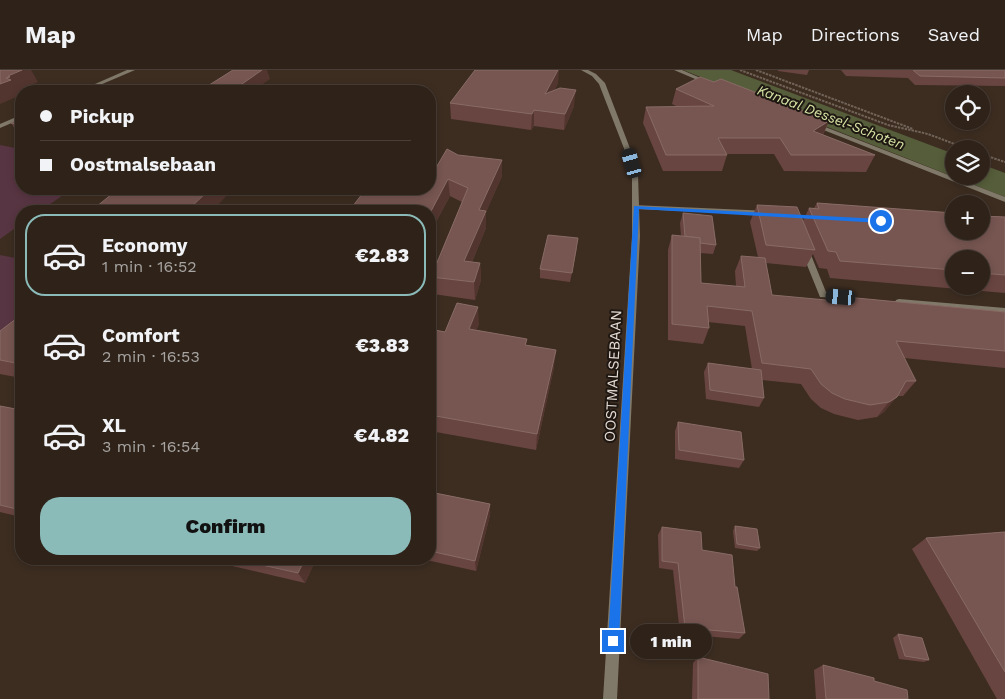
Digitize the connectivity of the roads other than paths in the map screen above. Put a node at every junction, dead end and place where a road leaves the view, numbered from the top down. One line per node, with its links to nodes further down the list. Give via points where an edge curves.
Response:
1 (132, 70): 5 (street)
2 (584, 70): 10 (street, OOSTMALSEBAAN, via 602,84 628,151 635,175)
3 (677, 70): 4 (street)
4 (714, 84)
5 (96, 85)
6 (15, 120): 8 (street)
7 (805, 120): 9 (street)
8 (0, 126)
9 (1005, 200)
10 (636, 207): 11 (street); 16 (street, OOSTMALSEBAAN)
11 (777, 214)
12 (802, 241): 13 (street, via 823,295)
13 (861, 299)
14 (890, 301): 15 (street)
15 (1005, 311)
16 (610, 699)

